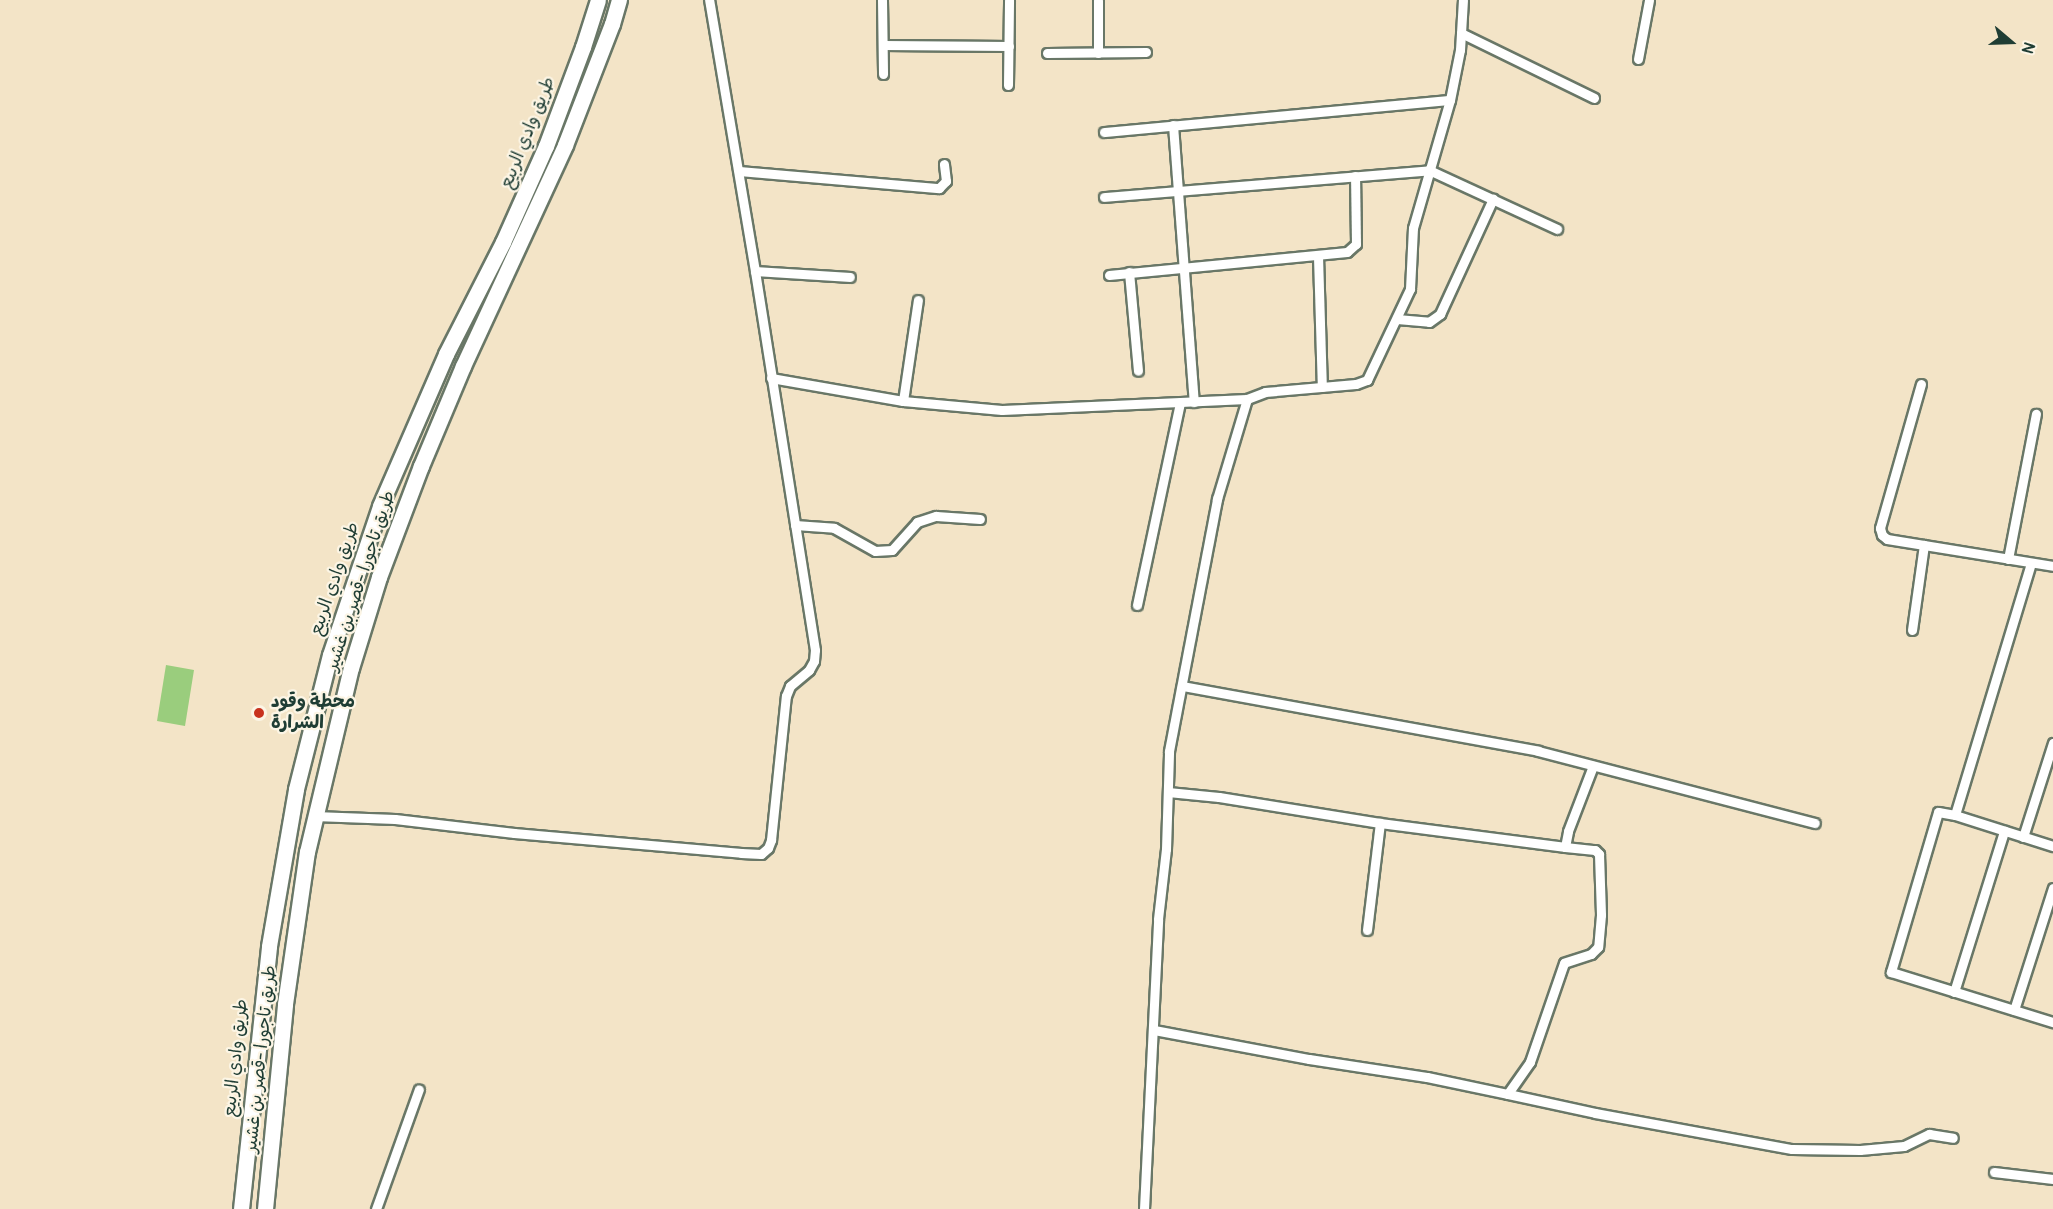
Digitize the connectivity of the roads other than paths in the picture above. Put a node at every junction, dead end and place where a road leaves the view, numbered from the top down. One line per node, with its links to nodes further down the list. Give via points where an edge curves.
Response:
1 (598, 0): 78 (highway, طريق وادي الربيع, via 546,146 446,354 384,497 333,645 296,789 269,946)
2 (619, 0): 60 (highway, طريق تاجورا -قصر بن غشير, via 565,146 463,366 392,541 351,668)
3 (709, 0): 24 (street)
4 (882, 0): 10 (street)
5 (1009, 0): 11 (street)
6 (1098, 0): 14 (street)
7 (1463, 0): 9 (street)
8 (1649, 0): 15 (street)
9 (1461, 33): 18 (street); 19 (street)
10 (883, 45): 11 (street); 16 (street)
11 (1009, 46): 17 (street)
12 (1146, 52): 14 (street)
13 (1047, 53): 14 (street)
14 (1098, 53)
15 (1638, 59)
16 (883, 74)
17 (1008, 85)
18 (1594, 98)
19 (1450, 100): 20 (street); 23 (street)
20 (1173, 125): 21 (street); 26 (street)
21 (1104, 132)
22 (944, 164): 24 (street, via 946,181 939,188)
23 (1430, 170): 25 (street); 28 (street); 37 (street, via 1413,228 1410,289)
24 (739, 171): 32 (street)
25 (1355, 176): 26 (street); 30 (street, via 1356,244 1347,252)
26 (1178, 190): 27 (street); 31 (street)
27 (1104, 197)
28 (1493, 199): 29 (street); 37 (street, via 1440,314 1429,322)
29 (1557, 229)
30 (1318, 256): 31 (street); 41 (street)
31 (1184, 266): 33 (street); 44 (street)
32 (755, 271): 35 (street); 39 (street)
33 (1129, 272): 34 (street); 38 (street)
34 (1109, 275)
35 (850, 277)
36 (918, 300): 43 (street)
37 (1397, 319): 41 (street, via 1367,380)
38 (1138, 371)
39 (771, 378): 43 (street); 48 (street)
40 (1921, 384): 49 (street, via 1880,528 1887,539)
41 (1322, 387): 42 (street, via 1278,390)
42 (1247, 399): 44 (street); 55 (street, via 1201,570)
43 (903, 401): 45 (street, via 1002,410)
44 (1194, 402): 45 (street)
45 (1180, 403): 53 (street)
46 (2036, 414): 50 (street)
47 (980, 519): 48 (street, via 936,516 917,522 892,550 875,551 834,528)
48 (795, 525): 60 (street, via 814,661 790,686 786,696 771,840 761,854 514,834 395,819)
49 (1924, 545): 50 (street); 54 (street)
50 (2008, 559): 51 (street)
51 (2031, 562): 52 (street); 59 (street)
52 (2053, 566)
53 (1137, 605)
54 (1912, 630)
55 (1182, 686): 57 (street, via 1538,752); 58 (street, via 1169,751)
56 (2053, 743): 64 (street)
57 (1593, 766): 62 (street); 66 (street)
58 (1168, 792): 61 (street); 72 (street)
59 (1955, 815): 63 (street); 69 (street, via 1938,812 1891,972)
60 (314, 816): 79 (highway, طريق تاجورا -قصر بن غشير, via 285,1004)
61 (1380, 823): 66 (street); 68 (street)
62 (1815, 823)
63 (2004, 831): 64 (street); 69 (street)
64 (2023, 837): 65 (street)
65 (2053, 846)
66 (1565, 847): 74 (street, via 1595,850 1599,854 1598,946 1592,954 1564,963 1530,1062)
67 (2053, 888): 70 (street)
68 (1367, 930)
69 (1954, 992): 70 (street)
70 (2014, 1010): 71 (street)
71 (2053, 1022)
72 (1154, 1030): 74 (street); 81 (street)
73 (419, 1089): 80 (street)
74 (1508, 1094): 75 (street, via 1792,1149 1860,1150 1904,1146 1929,1134)
75 (1953, 1138)
76 (1994, 1172): 77 (street)
77 (2053, 1179)
78 (241, 1209)
79 (265, 1209)
80 (376, 1209)
81 (1144, 1209)

